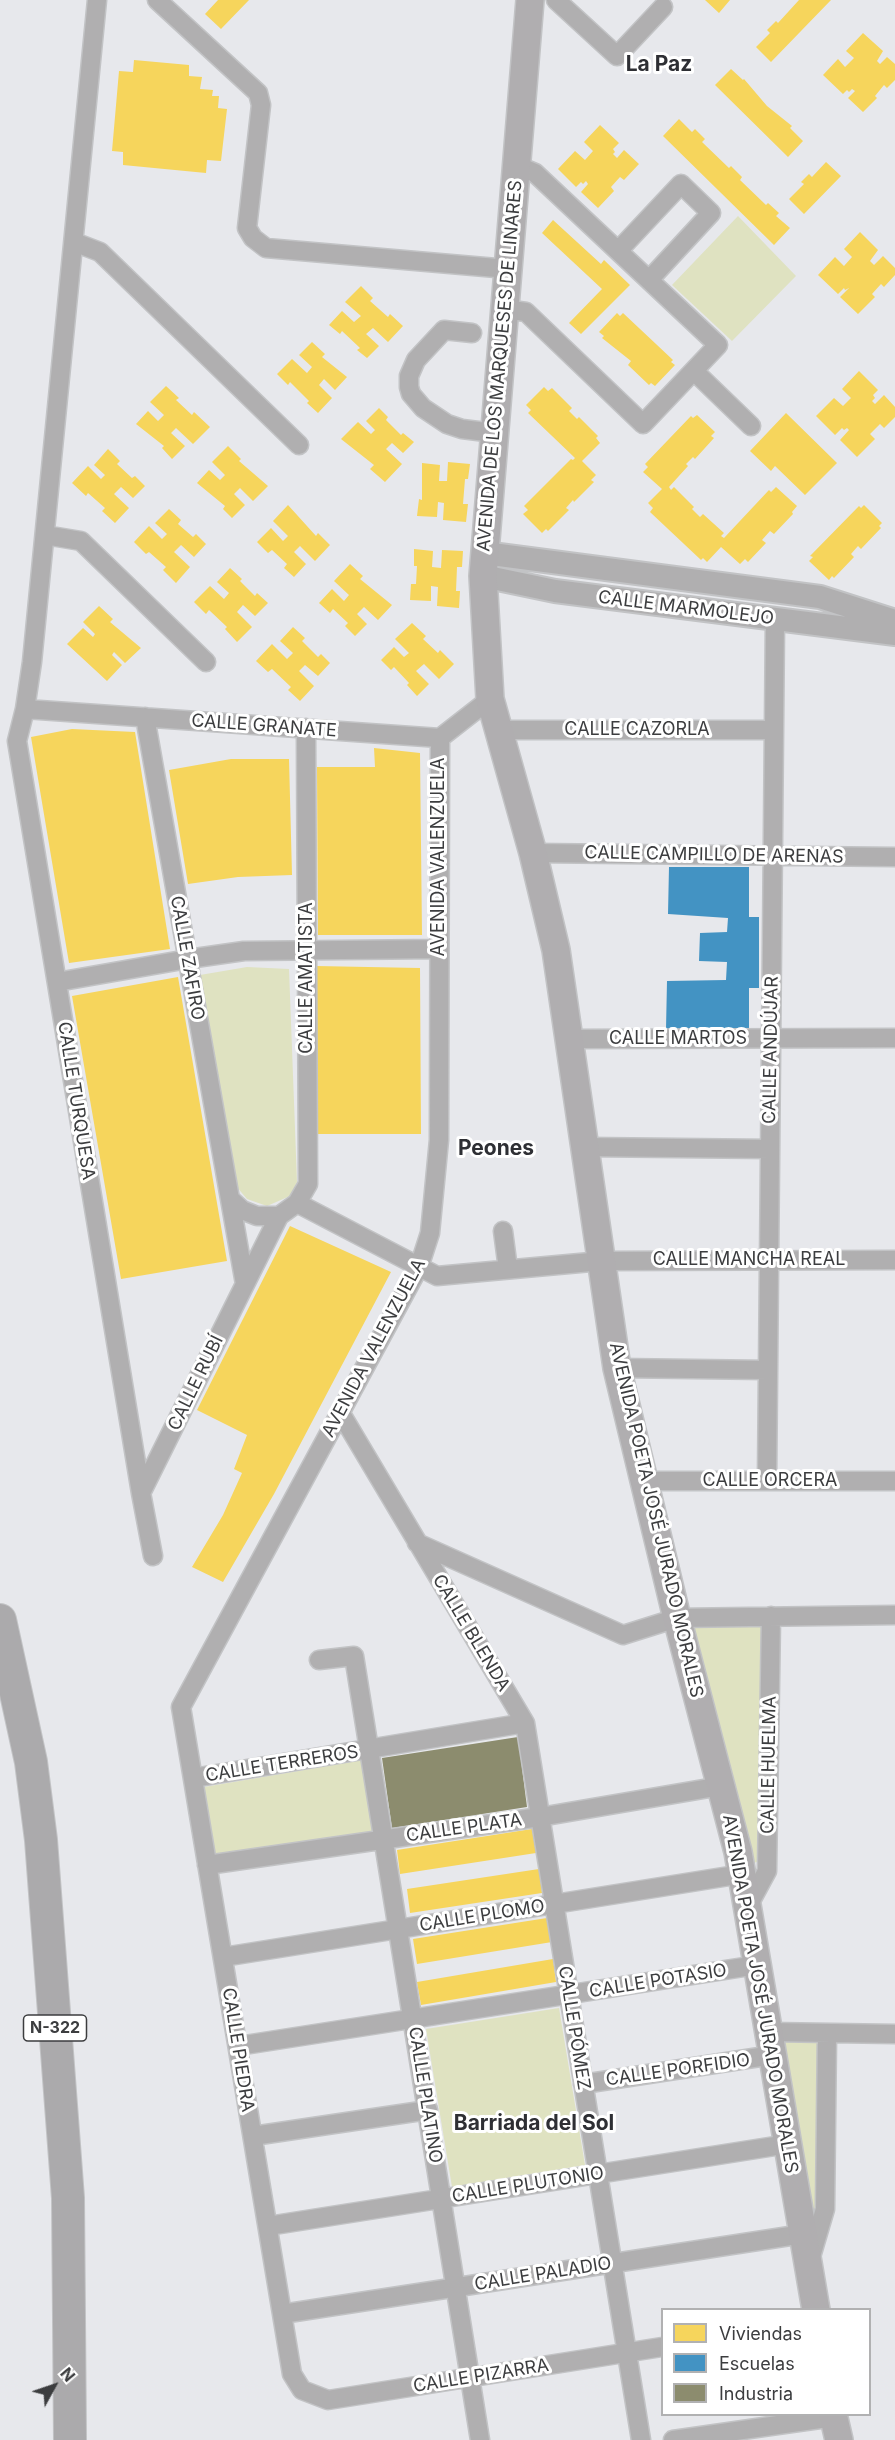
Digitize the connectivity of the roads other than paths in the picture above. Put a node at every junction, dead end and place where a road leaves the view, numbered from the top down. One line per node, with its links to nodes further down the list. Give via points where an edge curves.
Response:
1 (97, 0): 7 (street, CALLE TURQUESA)
2 (157, 0): 9 (street, via 258,93 261,105 247,228 266,248)
3 (530, 0): 6 (main road, AVENIDA DE LOS MARQUESES DE LINARES)
4 (556, 0): 5 (street, via 617,56)
5 (663, 6)
6 (516, 165): 8 (street, via 535,173); 9 (main road, AVENIDA DE LOS MARQUESES DE LINARES)
7 (74, 242): 16 (street, via 100,252); 17 (street, CALLE TURQUESA)
8 (618, 251): 10 (street); 10 (street, via 681,184 711,213)
9 (507, 269): 11 (main road, AVENIDA DE LOS MARQUESES DE LINARES)
10 (649, 280): 13 (street, via 718,345)
11 (505, 309): 13 (street, via 526,312 643,424); 15 (main road, AVENIDA DE LOS MARQUESES DE LINARES)
12 (472, 333): 15 (street, via 444,330 416,360 409,387 420,405 443,422)
13 (694, 371): 14 (street)
14 (750, 426)
15 (494, 433): 19 (main road, AVENIDA DE LOS MARQUESES DE LINARES)
16 (299, 445)
17 (45, 535): 26 (street, via 81,541); 28 (street, CALLE TURQUESA)
18 (554, 562): 19 (street, CALLE MARMOLEJO); 20 (street, via 539,577); 21 (street, CALLE MARMOLEJO)
19 (484, 564): 20 (street, CALLE MARMOLEJO); 27 (main road, AVENIDA DE LOS MARQUESES DE LINARES)
20 (548, 589): 22 (street, CALLE MARMOLEJO)
21 (824, 598): 23 (street, CALLE MARMOLEJO); 24 (street, via 836,615)
22 (776, 619): 24 (street, CALLE MARMOLEJO); 32 (street, CALLE ANDÚJAR)
23 (895, 621)
24 (825, 625): 25 (street, CALLE MARMOLEJO)
25 (895, 634)
26 (206, 662)
27 (490, 699): 31 (main road, AVENIDA DE LOS MARQUESES DE LINARES); 33 (street)
28 (25, 709): 29 (street, CALLE GRANATE); 40 (street, CALLE TURQUESA, via 17,741)
29 (145, 717): 30 (street, CALLE GRANATE); 39 (street, CALLE ZAFIRO)
30 (306, 729): 33 (street, CALLE GRANATE); 38 (street, CALLE AMATISTA)
31 (499, 730): 32 (street, CALLE CAZORLA); 34 (main road, AVENIDA POETA JOSÉ JURADO MORALES)
32 (774, 730): 35 (street, CALLE ANDÚJAR)
33 (440, 738): 37 (street, AVENIDA VALENZUELA)
34 (533, 853): 35 (street, CALLE CAMPILLO DE ARENAS); 42 (main road, AVENIDA POETA JOSÉ JURADO MORALES, via 556,950)
35 (773, 857): 36 (street, CALLE CAMPILLO DE ARENAS); 43 (street, CALLE ANDÚJAR)
36 (895, 857)
37 (439, 949): 38 (street); 53 (street, AVENIDA VALENZUELA, via 439,1140 430,1233)
38 (307, 950): 39 (street, via 244,951); 47 (street, CALLE AMATISTA, via 308,1184)
39 (188, 959): 40 (street); 46 (street, CALLE ZAFIRO)
40 (57, 982): 62 (street, CALLE TURQUESA)
41 (895, 1038): 43 (street, CALLE MARTOS)
42 (569, 1039): 43 (street, CALLE MARTOS); 44 (main road, AVENIDA POETA JOSÉ JURADO MORALES)
43 (771, 1039): 45 (street, CALLE ANDÚJAR)
44 (585, 1148): 45 (street); 52 (main road, AVENIDA POETA JOSÉ JURADO MORALES)
45 (770, 1149): 50 (street, CALLE ANDÚJAR)
46 (230, 1198): 48 (street, via 242,1210 257,1216); 55 (street, CALLE ZAFIRO)
47 (297, 1203): 48 (street); 53 (street, CALLE MANCHA REAL)
48 (279, 1216): 55 (street, CALLE RUBÍ)
49 (503, 1231): 54 (street)
50 (769, 1260): 51 (street, CALLE MANCHA REAL); 52 (street, CALLE MANCHA REAL); 57 (street, CALLE ANDÚJAR)
51 (895, 1260)
52 (602, 1261): 54 (street, CALLE MANCHA REAL); 56 (main road, AVENIDA POETA JOSÉ JURADO MORALES)
53 (419, 1267): 54 (street, CALLE MANCHA REAL, via 437,1276); 58 (street, AVENIDA VALENZUELA)
54 (508, 1269)
55 (245, 1284): 62 (street, CALLE RUBÍ)
56 (616, 1368): 57 (street); 59 (main road, AVENIDA POETA JOSÉ JURADO MORALES)
57 (767, 1370): 60 (street, CALLE ANDÚJAR)
58 (340, 1412): 63 (street, CALLE BLENDA); 70 (street, AVENIDA VALENZUELA)
59 (644, 1481): 60 (street, CALLE ORCERA); 67 (main road, AVENIDA POETA JOSÉ JURADO MORALES)
60 (767, 1481): 61 (street, CALLE ORCERA)
61 (895, 1481)
62 (141, 1493): 64 (street)
63 (417, 1543): 67 (street, via 623,1635); 71 (street, CALLE BLENDA)
64 (153, 1556)
65 (895, 1615): 66 (street)
66 (771, 1616): 67 (street); 80 (street, CALLE HUELMA, via 767,1871)
67 (677, 1618): 74 (main road, AVENIDA POETA JOSÉ JURADO MORALES)
68 (0, 1620): 108 (highway, N-322, via 31,1762 41,1840 68,2198)
69 (319, 1660): 72 (street, CALLE TERREROS, via 354,1656)
70 (181, 1707): 73 (street, CALLE PIEDRA)
71 (525, 1724): 72 (street, CALLE TERREROS); 75 (street, CALLE PÓMEZ)
72 (370, 1750): 73 (street, CALLE TERREROS); 76 (street, CALLE PLATINO)
73 (193, 1778): 77 (street, CALLE PIEDRA)
74 (721, 1786): 75 (street, CALLE PLATA); 78 (main road, AVENIDA POETA JOSÉ JURADO MORALES)
75 (540, 1817): 76 (street, CALLE PLATA); 79 (street, CALLE PÓMEZ)
76 (385, 1839): 77 (street, CALLE PLATA); 81 (street, CALLE PLATINO)
77 (207, 1865): 82 (street, CALLE PIEDRA)
78 (742, 1874): 79 (street, CALLE PLOMO); 80 (main road, AVENIDA POETA JOSÉ JURADO MORALES)
79 (554, 1904): 81 (street, CALLE PLOMO); 84 (street, CALLE PÓMEZ)
80 (747, 1908): 83 (main road, AVENIDA POETA JOSÉ JURADO MORALES)
81 (399, 1929): 82 (street, CALLE PLOMO); 85 (street, CALLE PLATINO)
82 (223, 1957): 89 (street, CALLE PIEDRA)
83 (757, 1965): 84 (street, CALLE POTASIO); 88 (main road, AVENIDA POETA JOSÉ JURADO MORALES)
84 (569, 1995): 85 (street, CALLE POTASIO); 90 (street, CALLE PÓMEZ)
85 (413, 2019): 89 (street, CALLE POTASIO); 91 (street, CALLE PLATINO)
86 (827, 2033): 87 (street); 88 (street); 99 (street, via 825,2209)
87 (895, 2034)
88 (771, 2044): 90 (street, CALLE PORFIDIO); 93 (main road, AVENIDA POETA JOSÉ JURADO MORALES)
89 (238, 2046): 92 (street, CALLE PIEDRA)
90 (583, 2084): 94 (street, CALLE PÓMEZ)
91 (428, 2110): 92 (street); 95 (street, CALLE PLATINO)
92 (253, 2136): 96 (street, CALLE PIEDRA)
93 (788, 2144): 94 (street, CALLE PLUTONIO); 97 (main road, AVENIDA POETA JOSÉ JURADO MORALES)
94 (598, 2174): 95 (street, CALLE PLUTONIO); 98 (street, CALLE PÓMEZ)
95 (442, 2198): 96 (street, CALLE PLUTONIO); 100 (street, CALLE PLATINO)
96 (268, 2226): 102 (street, CALLE PIEDRA)
97 (803, 2234): 98 (street, CALLE PALADIO); 99 (main road, AVENIDA POETA JOSÉ JURADO MORALES)
98 (612, 2263): 100 (street, CALLE PALADIO); 104 (street, CALLE PÓMEZ)
99 (808, 2265): 101 (main road, AVENIDA POETA JOSÉ JURADO MORALES)
100 (456, 2287): 102 (street, CALLE PALADIO); 105 (street, CALLE PLATINO)
101 (816, 2308)
102 (282, 2314): 106 (street, CALLE PIEDRA, via 292,2374)
103 (661, 2347): 104 (street, CALLE PIZARRA)
104 (627, 2352): 105 (street, CALLE PIZARRA); 110 (street, CALLE PÓMEZ)
105 (470, 2378): 106 (street, CALLE PIZARRA, via 328,2400); 109 (street, CALLE PLATINO)
106 (302, 2390)
107 (835, 2424): 111 (street)
108 (70, 2440)
109 (480, 2440)
110 (641, 2440)
111 (674, 2440)

